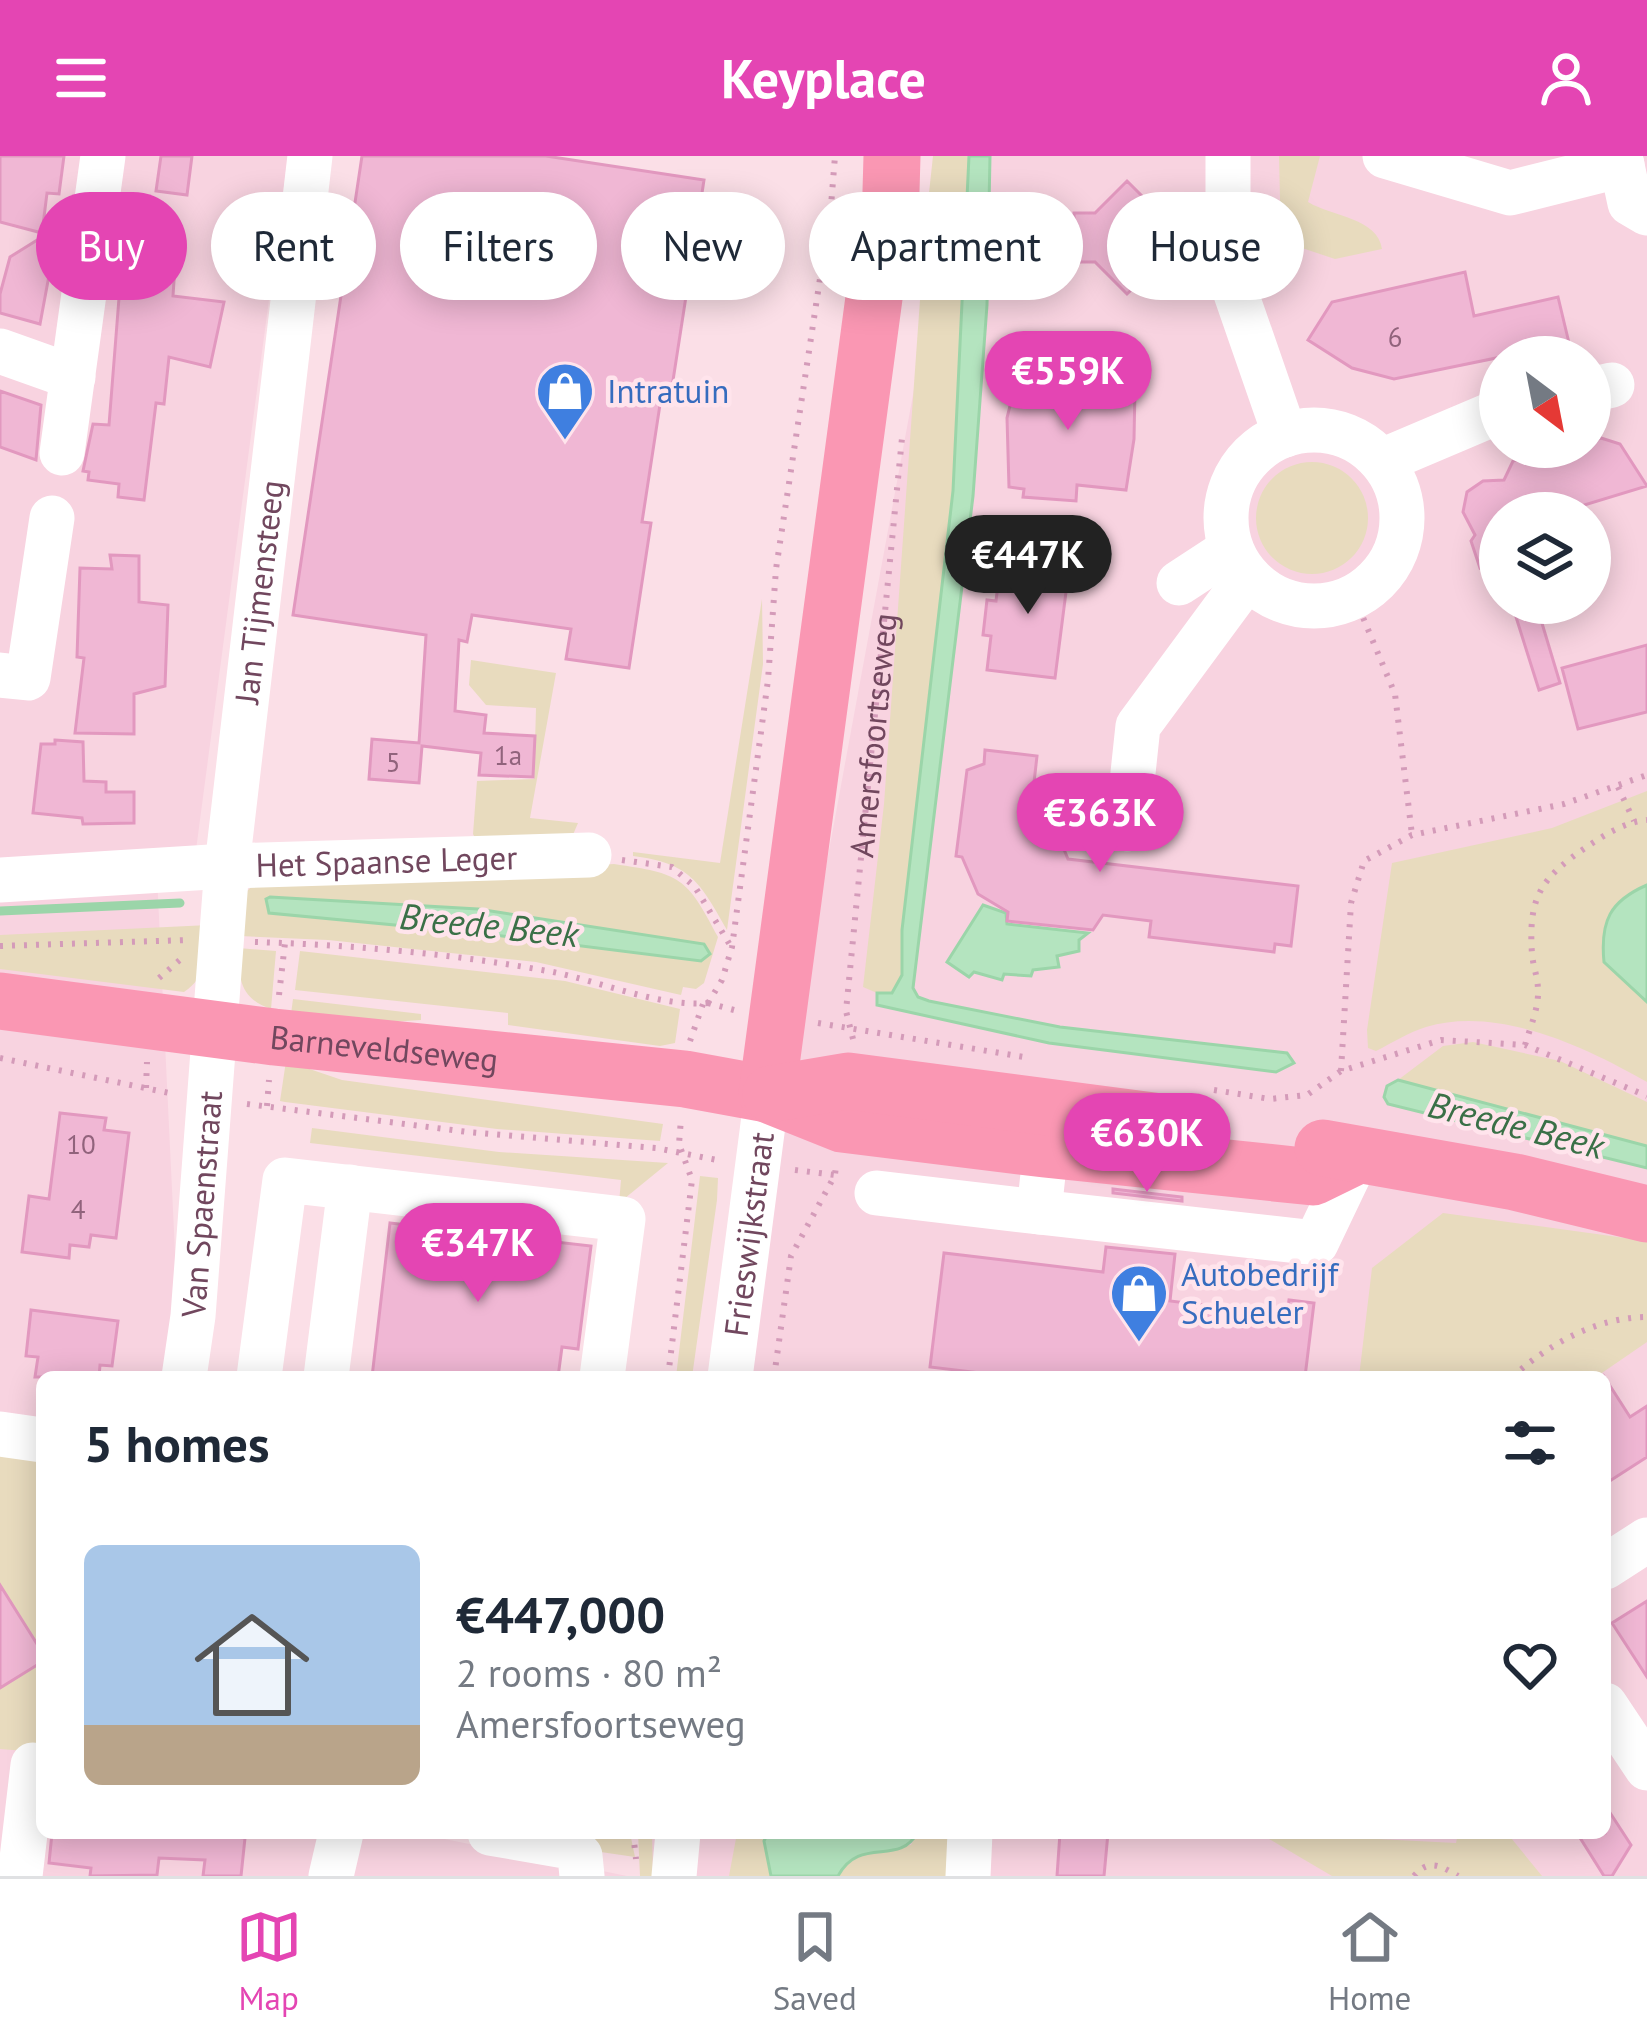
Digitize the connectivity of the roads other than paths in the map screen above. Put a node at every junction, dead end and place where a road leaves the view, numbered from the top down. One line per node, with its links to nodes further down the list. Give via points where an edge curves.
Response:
1 (103, 156): 13 (street)
2 (310, 156): 24 (street, Jan Tijmensteeg)
3 (864, 156): 8 (main road, Amersfoortseweg)
4 (892, 156): 9 (main road, Amersfoortseweg)
5 (1228, 156): 15 (street, via 1234,288)
6 (1384, 156): 7 (street, via 1510,193)
7 (1621, 160): 10 (street, via 1630,202)
8 (865, 192)
9 (891, 192)
10 (1647, 213)
11 (874, 300): 28 (main road, Amersfoortseweg)
12 (0, 351): 13 (street)
13 (73, 377): 16 (street)
14 (1479, 420): 17 (street)
15 (1285, 435): 17 (street, via 1338,433); 19 (street, via 1255,452 1234,480 1226,514)
16 (62, 453)
17 (1382, 461): 19 (street, via 1400,496 1400,535 1384,571 1354,596 1308,606)
18 (52, 518): 21 (street, via 28,678)
19 (1248, 572): 20 (street); 22 (street, via 1138,726)
20 (1179, 584)
21 (0, 675)
22 (1127, 829)
23 (589, 855): 24 (street, Het Spaanse Leger)
24 (227, 866): 25 (street, Het Spaanse Leger); 27 (street, Jan Tijmensteeg)
25 (0, 880)
26 (0, 1001): 27 (main road, Barneveldseweg)
27 (214, 1028): 28 (main road, Barneveldseweg); 35 (street, Van Spaenstraat)
28 (767, 1094): 29 (main road, Barneveldseweg, via 847,1078); 39 (street, Frieswijkstraat)
29 (1045, 1105): 30 (main road, Barneveldseweg); 33 (street)
30 (1358, 1154): 33 (street, via 1316,1243); 34 (main road, Barneveldseweg)
31 (350, 1187): 36 (street, via 285,1180); 37 (street); 38 (street, via 623,1219)
32 (877, 1193): 33 (street)
33 (1040, 1212)
34 (1647, 1214)
35 (185, 1371)
36 (260, 1371)
37 (327, 1371)
38 (603, 1371)
39 (731, 1371)
40 (0, 1434): 41 (street)
41 (36, 1439)
42 (1647, 1540): 43 (street)
43 (1611, 1563)
44 (1611, 1714): 46 (street)
45 (25, 1765): 51 (street)
46 (1647, 1768)
47 (340, 1839): 52 (street)
48 (525, 1839): 53 (street, via 571,1847)
49 (677, 1839): 54 (street)
50 (970, 1839): 55 (street)
51 (20, 1876)
52 (331, 1876)
53 (582, 1876)
54 (674, 1876)
55 (968, 1876)

